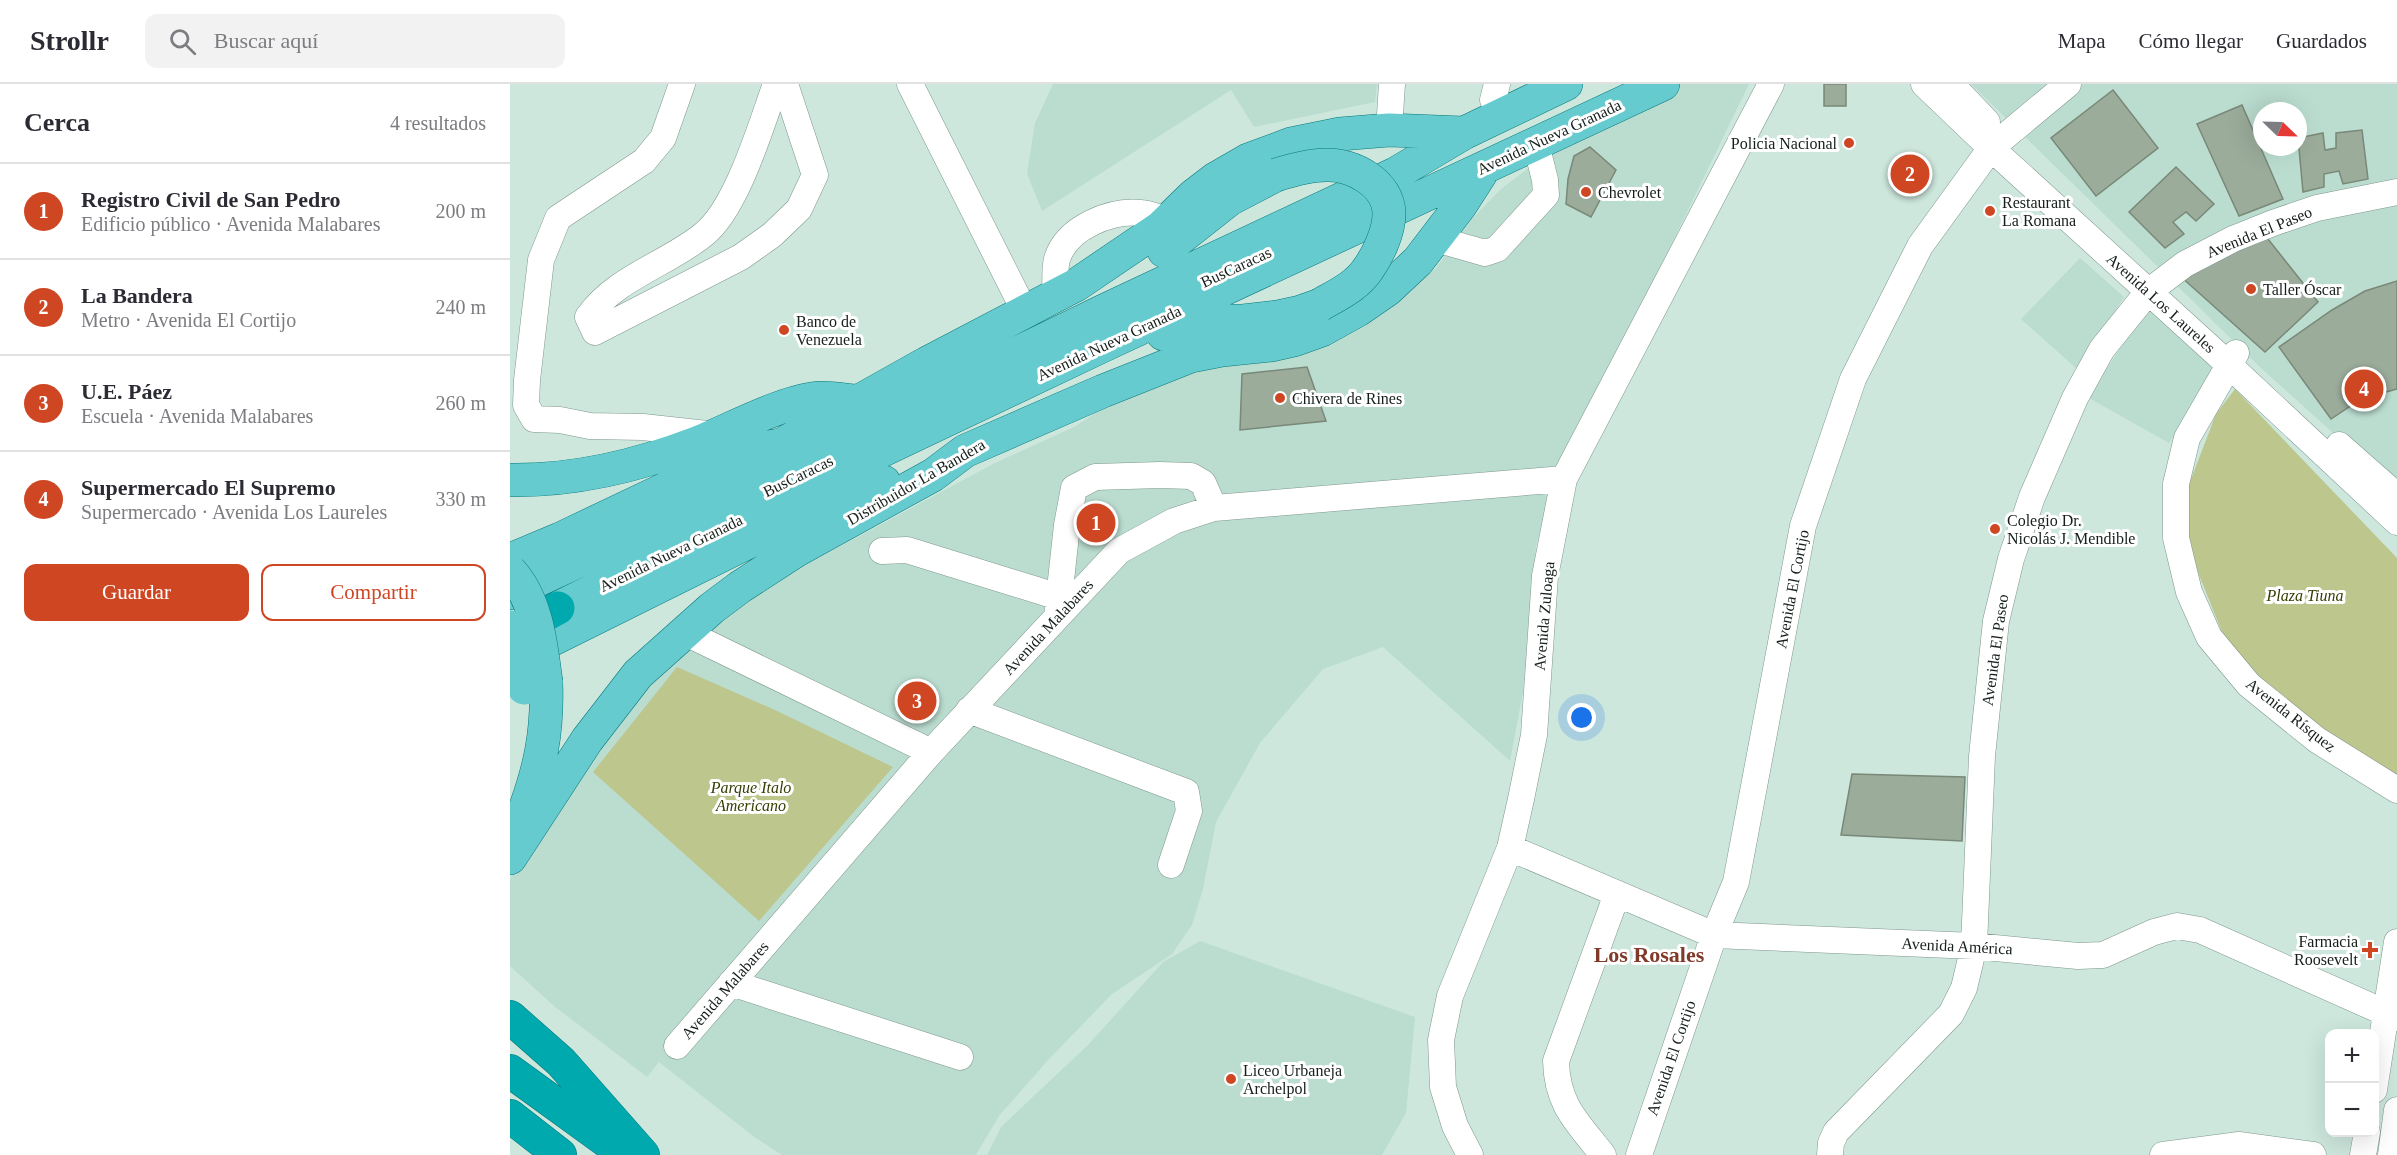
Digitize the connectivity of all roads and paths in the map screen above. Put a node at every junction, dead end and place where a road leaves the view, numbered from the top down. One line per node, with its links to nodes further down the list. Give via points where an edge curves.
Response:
1 (682, 84): 32 (street, via 663,138 644,161 558,218 541,260 526,405 534,419)
2 (776, 84): 3 (street, via 729,203 704,235 596,305 588,317 595,332 741,257 772,235 798,209 815,176)
3 (785, 84)
4 (910, 84): 25 (street)
5 (1392, 84): 14 (street)
6 (1629, 84): 43 (street, BusCaracas, via 1055,351)
7 (1663, 84): 16 (main road, Avenida Nueva Granada)
8 (1924, 84): 17 (street, Avenida Los Laureles)
9 (1951, 84): 17 (street, Avenida Los Laureles)
10 (2068, 84): 17 (street, Avenida El Cortijo)
11 (1548, 88): 13 (main road, Avenida Nueva Granada)
12 (1765, 91): 35 (street, Avenida Zuloaga)
13 (1499, 99): 15 (main road, Avenida Nueva Granada)
14 (1389, 130): 15 (main road); 20 (main road, via 1301,142 1248,160 1208,184)
15 (1464, 133): 26 (main road, Avenida Nueva Granada, via 1395,174)
16 (1536, 144): 18 (main road, Avenida Nueva Granada); 21 (street, via 1546,195 1497,249 1485,253)
17 (1997, 144): 23 (street, Avenida Los Laureles); 62 (street, Avenida El Cortijo, via 1920,246 1853,379 1803,526 1736,882)
18 (1485, 167): 21 (main road, Distribuidor La Bandera); 28 (main road, Avenida Nueva Granada)
19 (2397, 192): 23 (street, Avenida El Paseo, via 2317,208 2273,222 2204,254)
20 (1168, 221): 24 (main road); 24 (street, via 1144,213 1119,212 1089,224 1067,240 1058,259)
21 (1436, 239): 30 (main road, Distribuidor La Bandera, via 1387,290 1322,330 1272,345 1191,356)
22 (1161, 253): 24 (main road, via 1103,287); 26 (main road, via 1141,285); 27 (main road, bridge, via 1230,199 1276,175 1312,166 1339,166 1375,183 1387,202 1387,228 1367,271 1343,292 1300,312 1243,321)
23 (2153, 287): 29 (street, Avenida Los Laureles); 64 (street, Avenida El Paseo, via 2102,349 2075,398 2032,497 2011,558 1996,621 1988,690)
24 (1065, 291): 25 (main road)
25 (1025, 312): 31 (main road)
26 (1099, 313): 38 (main road, Avenida Nueva Granada)
27 (1212, 321): 28 (main road, via 1125,346); 30 (main road, via 1129,359)
28 (1100, 347): 47 (main road, Avenida Nueva Granada)
29 (2233, 359): 37 (street, Avenida Los Laureles); 40 (street, Avenida Los Laureles); 55 (street, Avenida Rísquez, via 2187,438 2176,484 2176,538 2189,592 2209,638 2249,685 2317,740)
30 (1103, 391): 34 (main road, Distribuidor La Bandera)
31 (857, 401): 32 (main road, via 819,398 783,407); 33 (main road)
32 (717, 435): 36 (main road, via 614,469)
33 (780, 446): 38 (main road, via 719,484); 42 (main road, via 742,452)
34 (965, 451): 50 (main road, Distribuidor La Bandera, via 933,475 787,556); 52 (main road, via 821,506)
35 (1564, 478): 39 (street, Avenida Malabares); 57 (street, Avenida Zuloaga, via 1545,576 1534,735)
36 (510, 480)
37 (2397, 496)
38 (703, 501): 45 (main road, Avenida Nueva Granada)
39 (1214, 508): 46 (street, Avenida Malabares, via 1174,521 1119,551); 46 (street, via 1203,483 1191,477 1095,477 1074,488)
40 (2397, 522)
41 (882, 551): 46 (street, via 907,550)
42 (510, 560)
43 (618, 563): 47 (street, BusCaracas); 48 (street, BusCaracas)
44 (510, 571): 52 (main road, bridge, via 526,594 540,639)
45 (510, 593)
46 (1058, 607): 53 (street, Avenida Malabares)
47 (558, 608): 49 (highway); 51 (highway)
48 (510, 613)
49 (510, 628): 52 (main road, bridge)
50 (684, 632): 54 (street); 59 (main road, Distribuidor La Bandera, via 638,674 613,706)
51 (510, 634)
52 (527, 677): 56 (main road, via 523,733); 58 (main road, via 543,749)
53 (969, 710): 54 (street, Avenida Malabares); 60 (street, via 1186,792 1189,811)
54 (931, 752): 65 (street, Avenida Malabares)
55 (2397, 790)
56 (510, 797)
57 (1510, 848): 61 (street, Avenida América); 80 (street, Avenida Zuloaga, via 1450,996 1441,1040 1443,1087 1455,1126)
58 (510, 853)
59 (510, 858)
60 (1171, 865)
61 (1617, 894): 62 (street, Avenida América); 81 (street, via 1556,1060 1556,1081 1562,1100)
62 (1714, 935): 64 (street, Avenida América); 82 (street, Avenida El Cortijo)
63 (2397, 942): 66 (street)
64 (1974, 946): 66 (street, Avenida América, via 2103,955 2177,926 2200,930); 83 (street, Avenida El Paseo, via 1964,988 1951,1014 1836,1132)
65 (731, 983): 68 (street, Avenida Malabares); 69 (street)
66 (2392, 1015): 71 (street)
67 (510, 1017): 79 (highway, via 561,1062)
68 (677, 1046)
69 (960, 1057)
70 (510, 1071): 78 (highway)
71 (2376, 1083)
72 (2397, 1110): 87 (street)
73 (510, 1116): 77 (highway)
74 (2366, 1137): 86 (street)
75 (510, 1138): 76 (highway)
76 (537, 1155)
77 (560, 1155)
78 (626, 1155)
79 (643, 1155)
80 (1470, 1155)
81 (1604, 1155)
82 (1639, 1155)
83 (1830, 1155)
84 (2163, 1155): 85 (street, via 2239,1145)
85 (2313, 1155)
86 (2364, 1155)
87 (2391, 1155)

